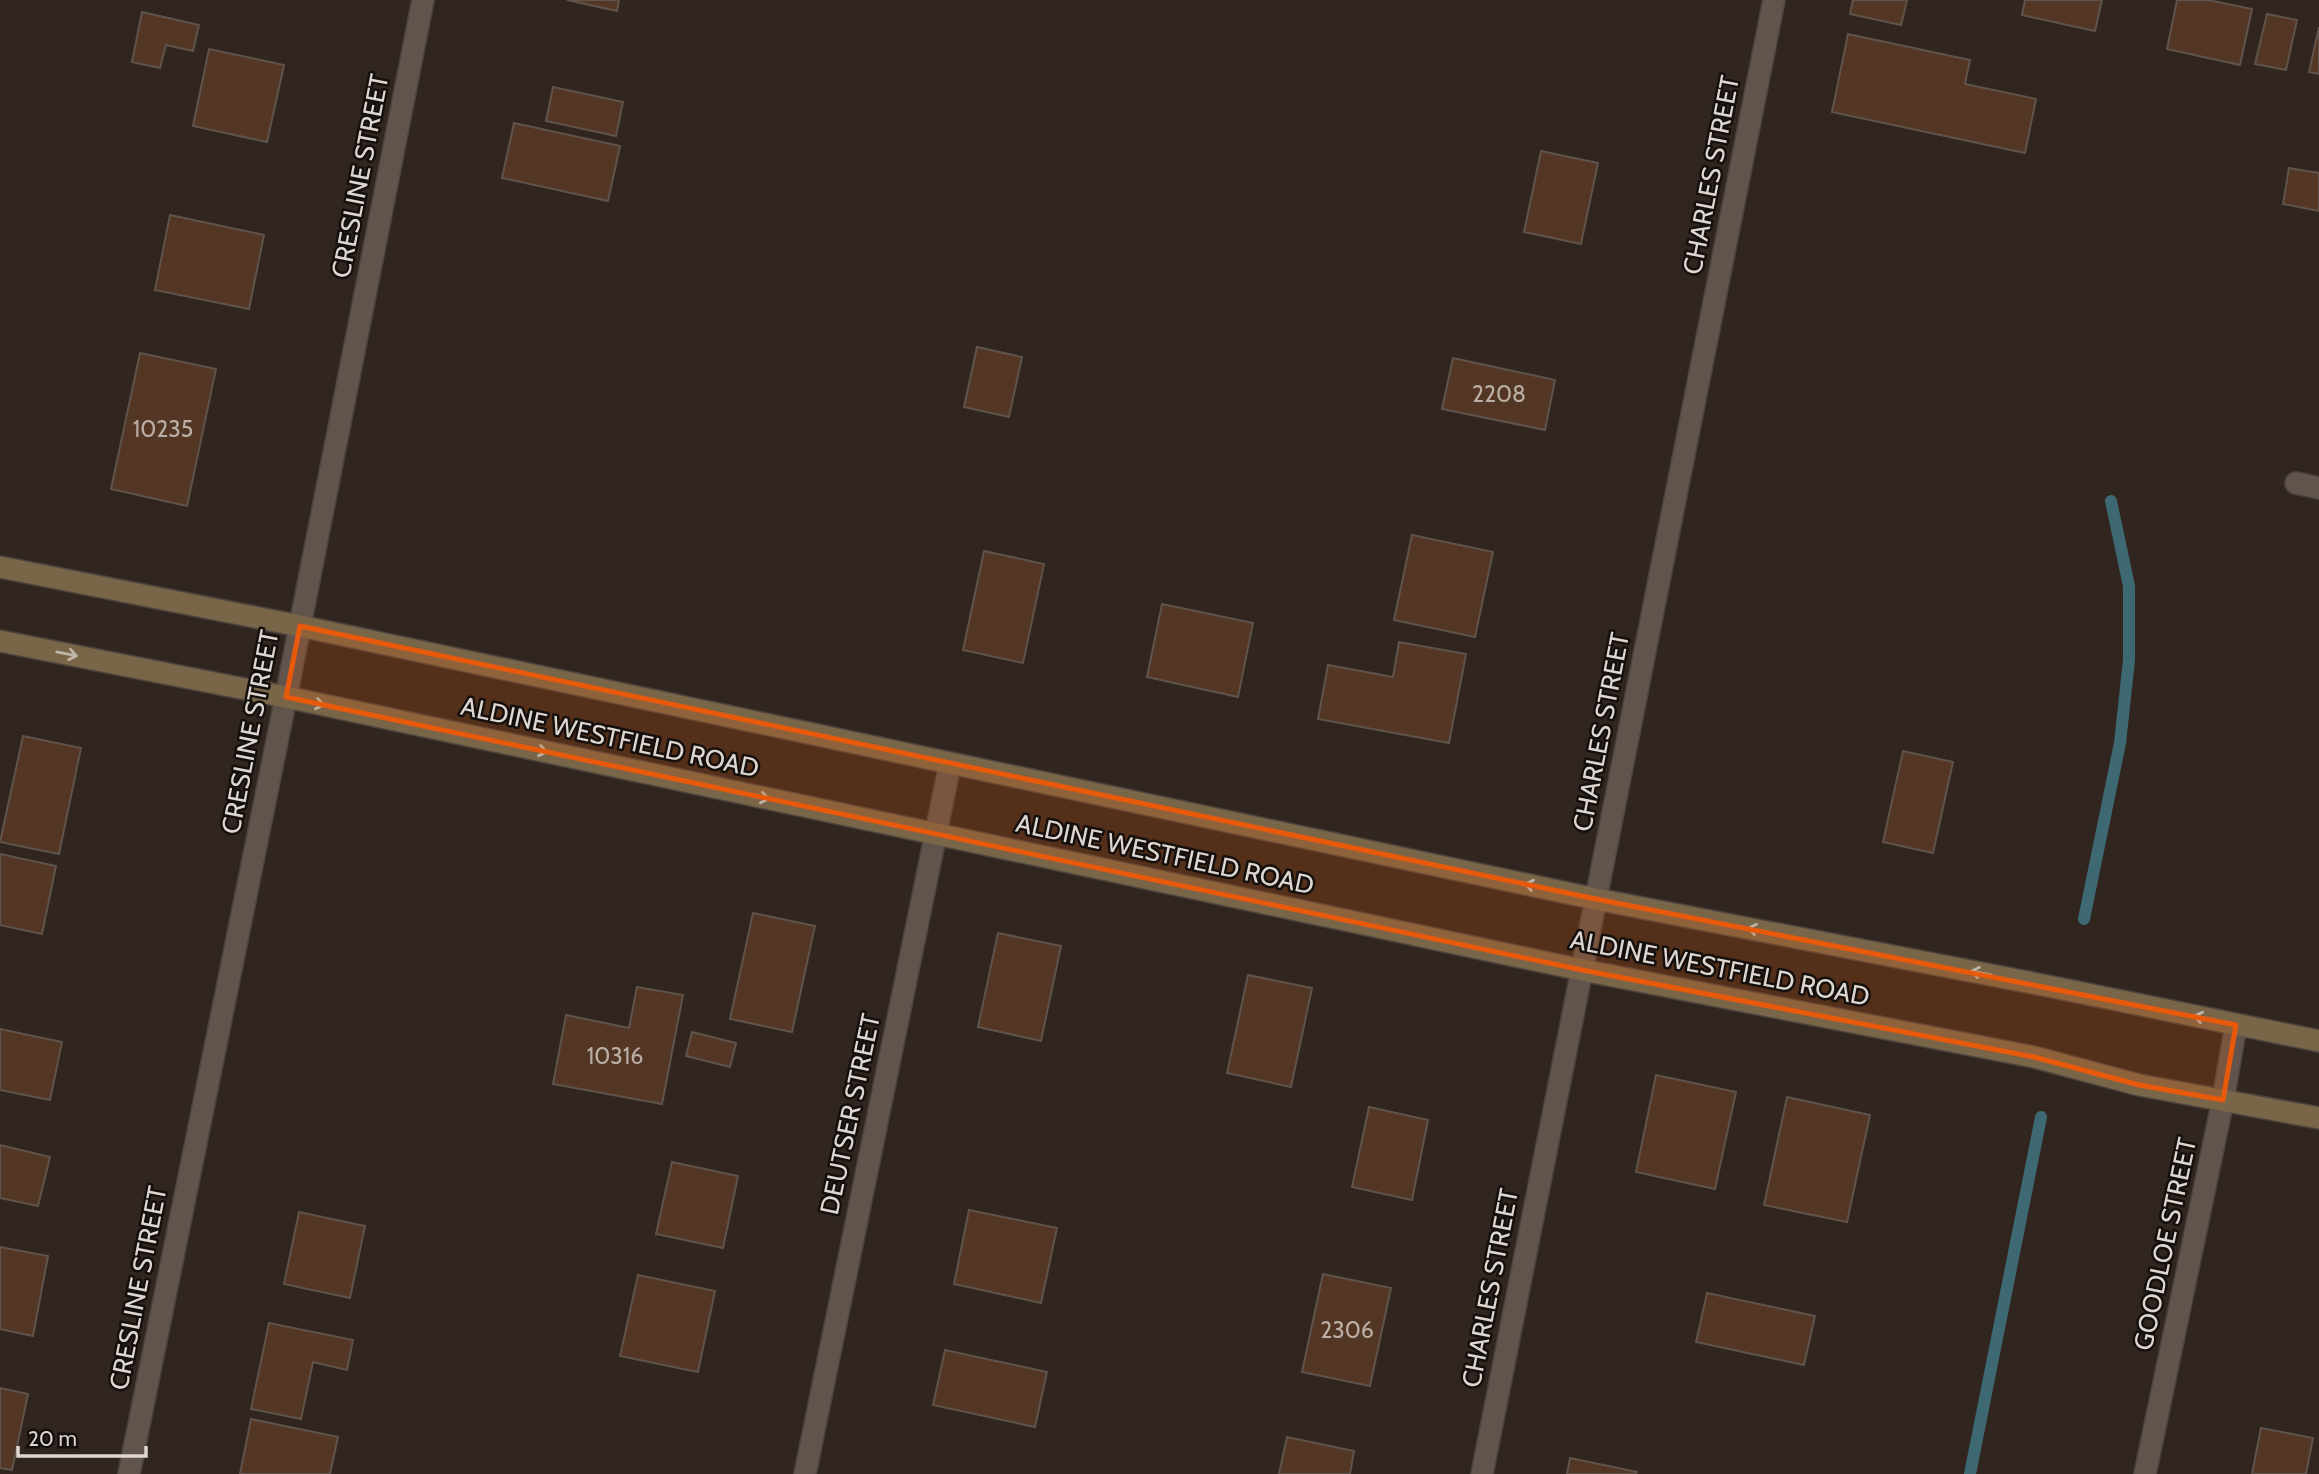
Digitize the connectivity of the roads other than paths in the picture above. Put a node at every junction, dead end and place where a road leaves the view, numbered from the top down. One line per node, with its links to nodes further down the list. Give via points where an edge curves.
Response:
1 (423, 0): 6 (street, CRESLINE STREET)
2 (1774, 0): 11 (street, CHARLES STREET)
3 (2296, 483): 4 (street)
4 (2319, 488)
5 (0, 568): 6 (main road, ALDINE WESTFIELD ROAD)
6 (300, 626): 8 (street, CRESLINE STREET); 9 (main road, ALDINE WESTFIELD ROAD)
7 (0, 641): 8 (main road, ALDINE WESTFIELD ROAD, one-way to 8)
8 (286, 697): 10 (main road, ALDINE WESTFIELD ROAD, one-way to 10); 17 (street, CRESLINE STREET)
9 (950, 764): 10 (street, DEUTSER STREET); 11 (main road, ALDINE WESTFIELD ROAD, one-way to 9)
10 (936, 835): 12 (main road, ALDINE WESTFIELD ROAD); 18 (street, DEUTSER STREET)
11 (1596, 899): 12 (street, CHARLES STREET); 13 (main road, ALDINE WESTFIELD ROAD, one-way to 11)
12 (1583, 970): 15 (main road, ALDINE WESTFIELD ROAD, via 2034,1057 2139,1085); 19 (street, CHARLES STREET)
13 (2236, 1025): 14 (main road, ALDINE WESTFIELD ROAD); 15 (street, GOODLOE STREET)
14 (2319, 1041)
15 (2224, 1100): 16 (main road, ALDINE WESTFIELD ROAD); 20 (street, GOODLOE STREET)
16 (2319, 1118)
17 (129, 1474)
18 (805, 1474)
19 (1482, 1474)
20 (2145, 1474)

